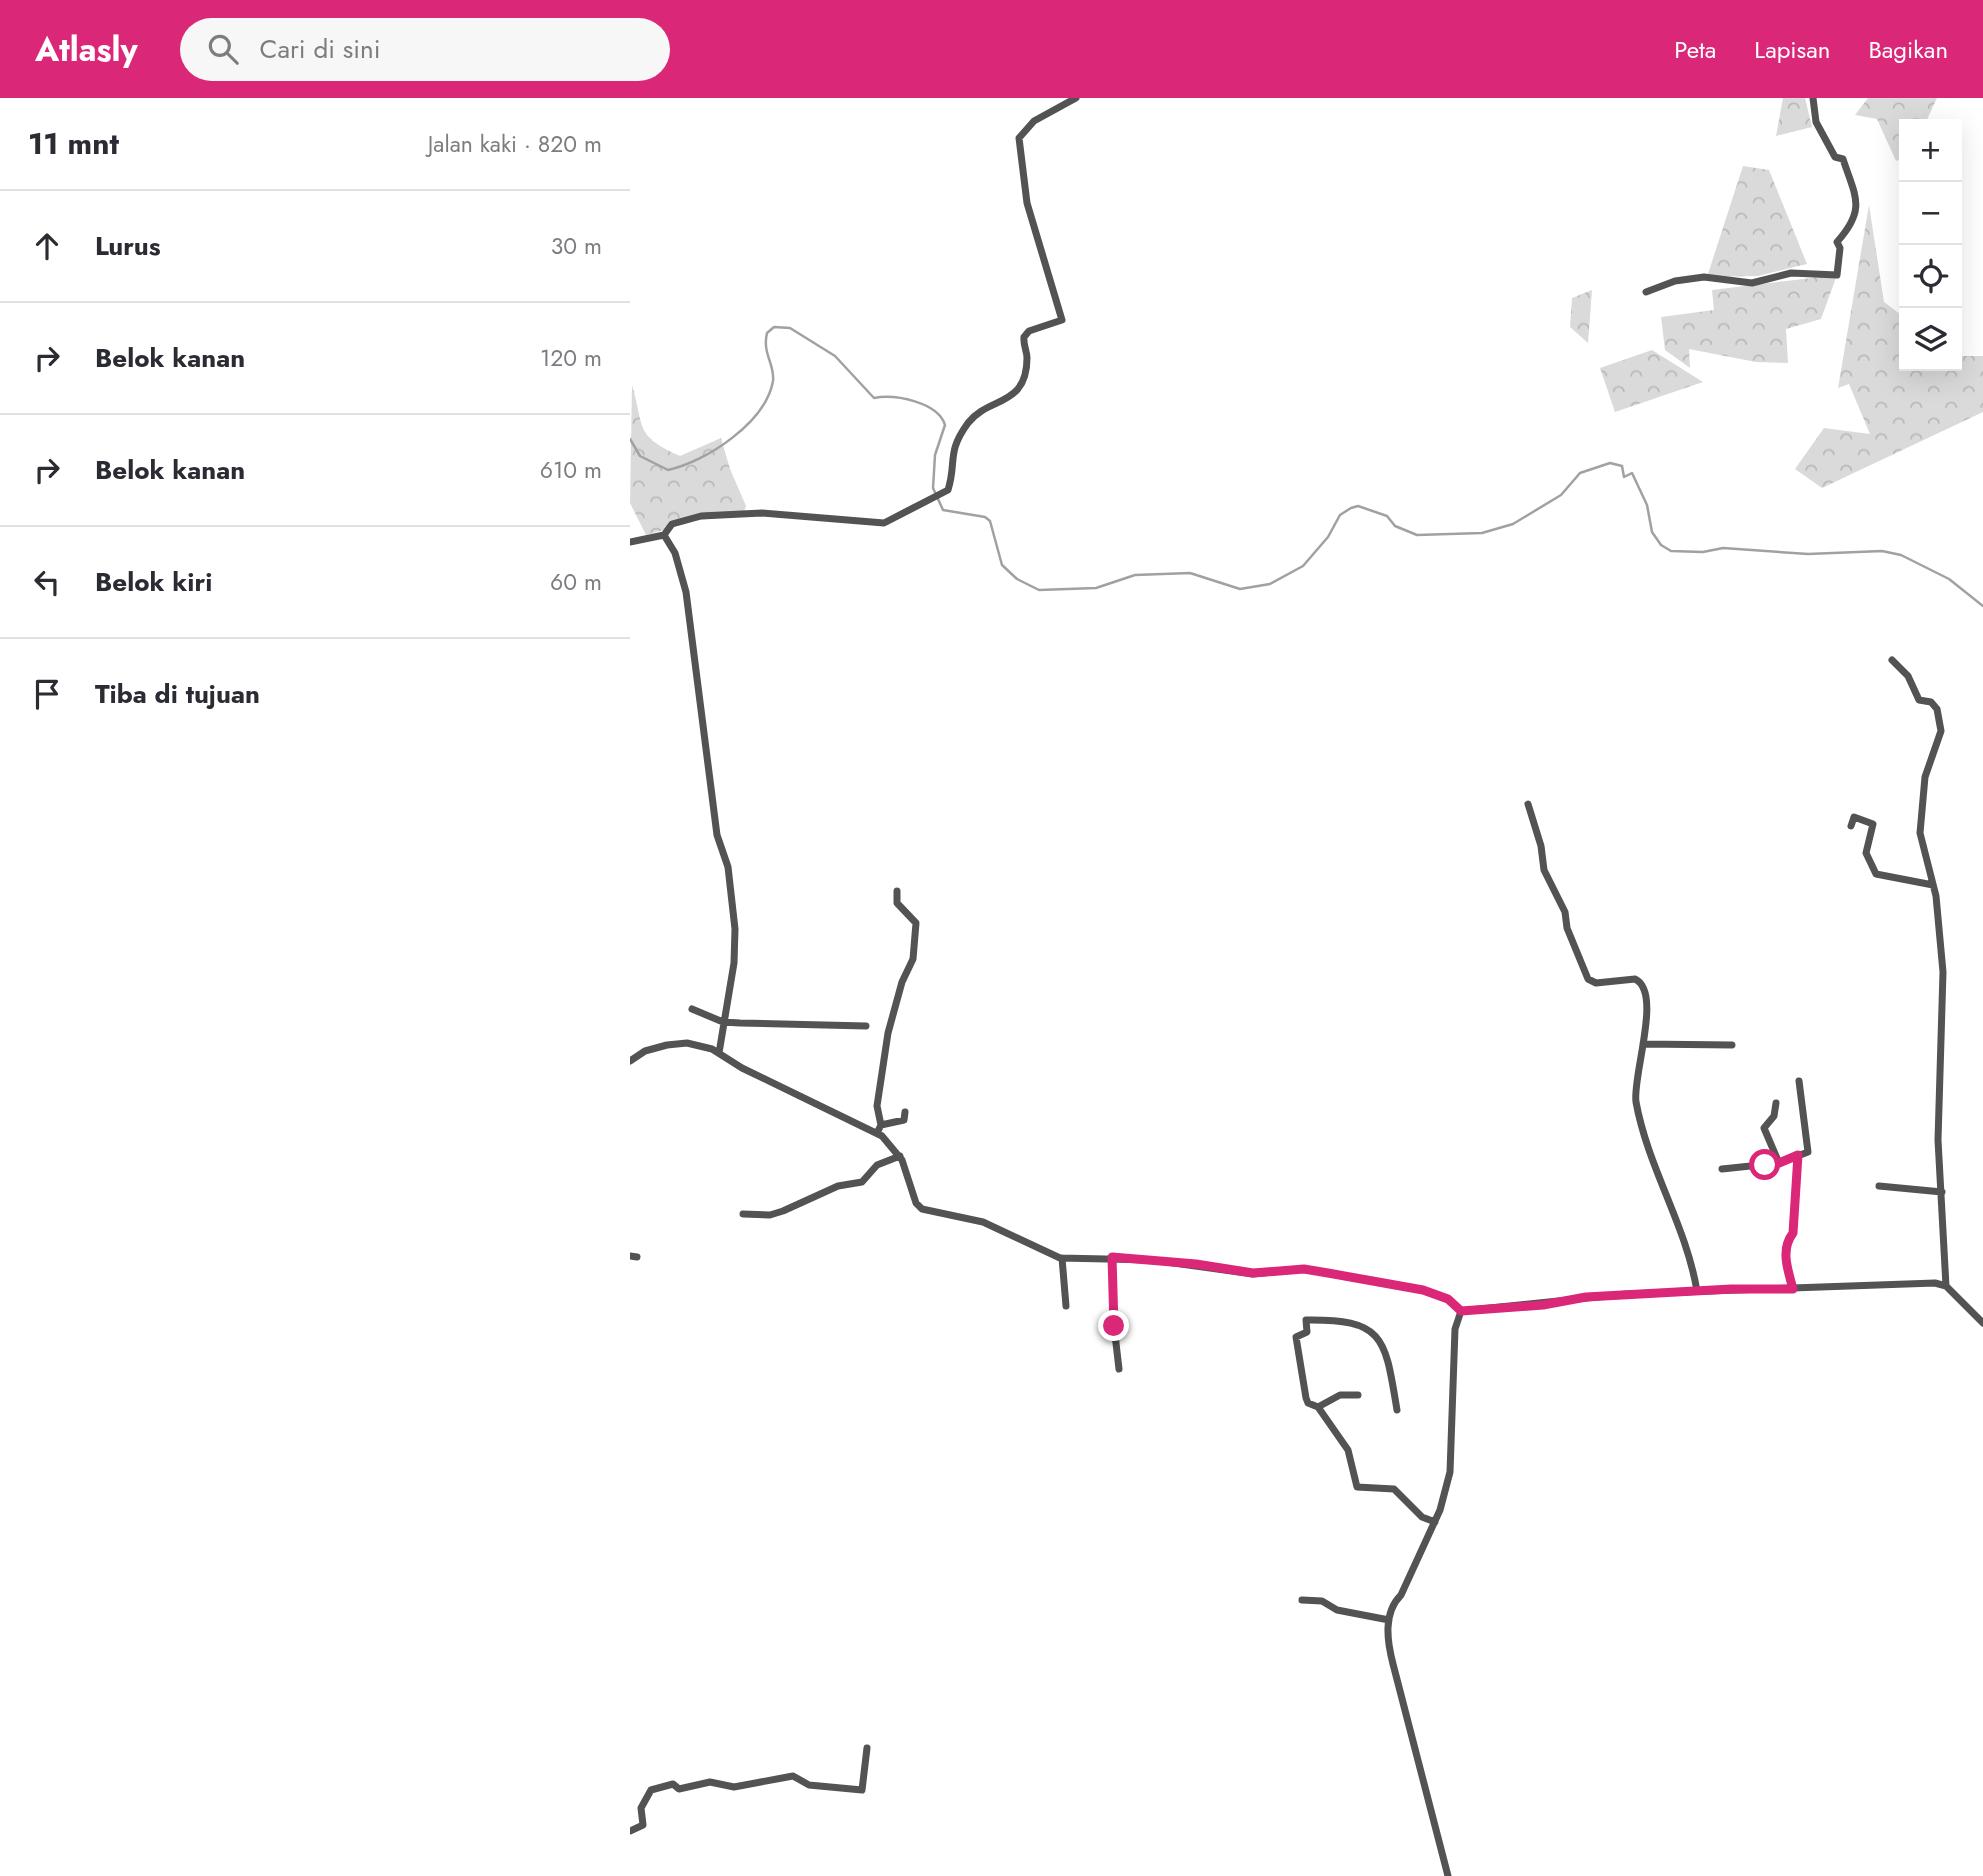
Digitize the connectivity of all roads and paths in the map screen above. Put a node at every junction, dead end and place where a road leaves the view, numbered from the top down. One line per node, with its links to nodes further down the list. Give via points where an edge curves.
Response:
1 (1076, 98): 4 (street, via 1034,121 1019,138 1027,202 1062,320 1024,337 1027,358 1022,382 1014,395 980,411 970,421 952,451 950,489 884,523 762,513 701,516 671,524)
2 (1813, 98): 3 (street, via 1819,128 1835,157 1843,159 1858,199 1858,211 1837,242 1837,275 1791,273 1752,282 1704,276)
3 (1646, 292)
4 (664, 535): 5 (street); 12 (street, via 686,592 717,835 728,867 734,963)
5 (630, 542)
6 (1892, 660): 9 (street, via 1909,676 1919,700 1931,702 1937,709 1940,720 1920,823 1922,850)
7 (1528, 804): 14 (street, via 1544,870 1565,912 1566,926 1588,979 1596,983 1641,982 1647,1005)
8 (1851, 826): 9 (street, via 1854,817 1873,824 1866,853 1876,874)
9 (1933, 885): 27 (street, via 1943,972 1938,1140)
10 (897, 891): 21 (street, via 897,903 916,923 914,959 902,982 888,1033 877,1106)
11 (692, 1009): 12 (street)
12 (723, 1022): 13 (street); 16 (street)
13 (866, 1026)
14 (1643, 1044): 15 (street); 33 (street, via 1636,1101)
15 (1732, 1045)
16 (719, 1053): 17 (street, via 677,1044 645,1051); 21 (street, via 742,1068)
17 (630, 1061)
18 (1799, 1081): 22 (street, via 1809,1150)
19 (1776, 1103): 24 (street, via 1774,1116 1764,1128)
20 (905, 1112): 21 (street, via 904,1120)
21 (879, 1129): 23 (street)
22 (1798, 1155): 24 (street); 32 (street, via 1793,1233 1785,1258)
23 (900, 1156): 28 (street, via 877,1165 862,1182 838,1186 770,1215); 30 (street, via 922,1209 983,1222)
24 (1779, 1163): 25 (street)
25 (1722, 1169)
26 (1879, 1186): 27 (street)
27 (1942, 1192): 31 (street)
28 (743, 1214)
29 (1112, 1257): 30 (street); 35 (street, via 1253,1273 1304,1269 1423,1290 1448,1299); 37 (street)
30 (1062, 1258): 34 (street)
31 (1946, 1286): 32 (street); 36 (street)
32 (1793, 1289): 33 (street)
33 (1698, 1291): 35 (street)
34 (1066, 1306)
35 (1461, 1311): 41 (street, via 1455,1329 1450,1472)
36 (1983, 1324)
37 (1119, 1369)
38 (1358, 1395): 39 (street, via 1338,1396)
39 (1318, 1407): 40 (street, via 1306,1398 1296,1337 1307,1332 1306,1321 1343,1320 1374,1331 1384,1348); 41 (street, via 1348,1450 1357,1487 1395,1489 1422,1517)
40 (1396, 1410)
41 (1435, 1522): 43 (street)
42 (1302, 1600): 43 (street, via 1322,1601 1337,1610)
43 (1389, 1620): 46 (street, via 1391,1656)
44 (867, 1748): 45 (street, via 862,1790 809,1785 793,1776 734,1787 708,1782 679,1788 673,1784 651,1790 641,1808 643,1825)
45 (630, 1831)
46 (1448, 1876)

